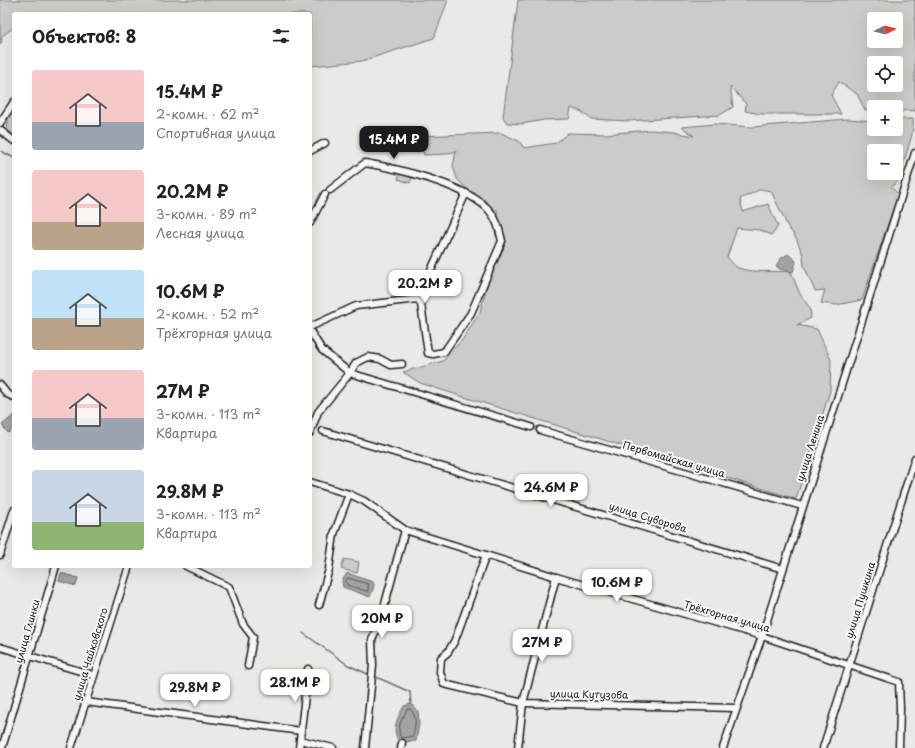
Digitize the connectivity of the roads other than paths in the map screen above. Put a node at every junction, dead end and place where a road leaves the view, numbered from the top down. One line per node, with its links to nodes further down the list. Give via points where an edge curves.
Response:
1 (12, 105): 2 (street)
2 (0, 122)
3 (0, 130): 4 (street)
4 (12, 139)
5 (324, 143): 6 (street)
6 (312, 150)
7 (915, 153): 26 (street, улица Ленина)
8 (330, 190): 9 (street, via 366,163 401,171)
9 (466, 193): 12 (street); 12 (street, via 494,216 502,240 471,313 444,352 428,353 421,304)
10 (325, 194): 11 (street)
11 (312, 219)
12 (418, 299): 13 (street, via 356,306)
13 (312, 326)
14 (312, 334): 16 (street, via 322,350)
15 (402, 364): 16 (street, via 391,365 380,359 368,357 356,363)
16 (350, 373): 19 (street); 20 (street, via 318,412)
17 (0, 384): 18 (street, via 7,394)
18 (12, 396)
19 (531, 427)
20 (312, 428)
21 (540, 430): 26 (street, Первомайская улица)
22 (324, 431): 34 (street, улица Суворова)
23 (915, 458): 40 (street, улица Пушкина)
24 (312, 483): 25 (street, Трёхгорная улица)
25 (349, 494): 28 (street, Трёхгорная улица, via 364,501); 36 (street, via 334,534 329,569)
26 (802, 506): 34 (street, улица Ленина)
27 (12, 516): 29 (street)
28 (405, 530): 30 (street, Трёхгорная улица); 53 (street, via 385,604 372,640 373,664)
29 (0, 555)
30 (486, 555): 35 (street, Трёхгорная улица); 45 (street, улица Кутузова, via 455,640 441,658 440,672 444,684)
31 (55, 568): 39 (street, улица Глинки)
32 (128, 568): 43 (street, улица Чайковского)
33 (190, 568): 41 (street, via 229,587 243,624 253,637)
34 (783, 569): 37 (street, улица Ленина)
35 (556, 577): 37 (street, Трёхгорная улица); 45 (street)
36 (319, 605)
37 (762, 636): 40 (street, Трёхгорная улица); 46 (street, улица Ленина)
38 (0, 647): 39 (street)
39 (30, 656): 43 (street); 49 (street, улица Глинки)
40 (850, 664): 56 (street, улица Пушкина); 57 (street, Трёхгорная улица, via 899,682)
41 (248, 666)
42 (308, 669): 47 (street)
43 (93, 675): 44 (street, улица Чайковского)
44 (86, 702): 47 (street); 50 (street, улица Чайковского)
45 (523, 703): 46 (street, улица Кутузова); 54 (street)
46 (736, 708): 55 (street, улица Ленина)
47 (301, 731): 48 (street)
48 (300, 740): 51 (street); 52 (street)
49 (2, 748)
50 (71, 748)
51 (299, 748)
52 (333, 748)
53 (365, 748)
54 (518, 748)
55 (723, 748)
56 (823, 748)
57 (899, 748)

